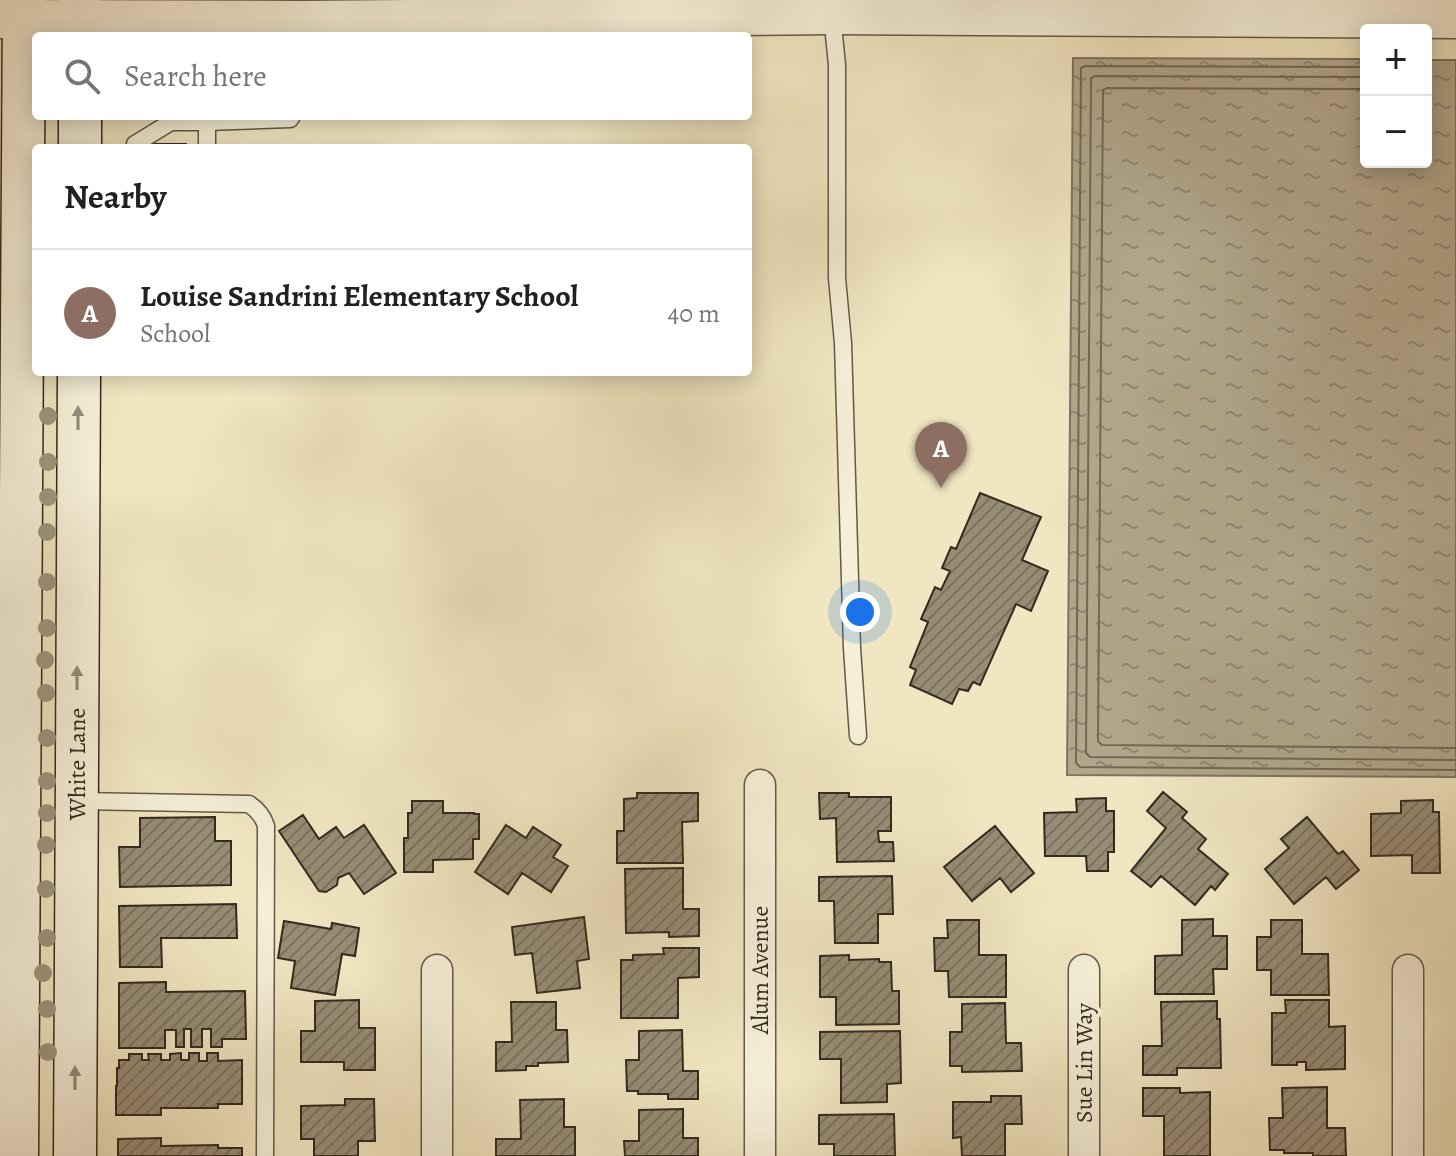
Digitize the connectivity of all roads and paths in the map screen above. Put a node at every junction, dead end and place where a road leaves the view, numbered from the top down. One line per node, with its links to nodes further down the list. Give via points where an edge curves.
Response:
1 (832, 7): 4 (street); 5 (street); 16 (lane, via 837,278)
2 (16, 13): 3 (street); 22 (main road)
3 (80, 19): 6 (street)
4 (317, 19): 6 (street)
5 (1456, 19)
6 (170, 28)
7 (80, 120): 12 (main road)
8 (170, 120): 13 (lane)
9 (183, 120): 11 (lane)
10 (262, 120): 11 (lane)
11 (207, 122): 14 (lane)
12 (80, 144)
13 (135, 144)
14 (207, 144)
15 (79, 376): 18 (main road, White Lane, one-way to 15)
16 (858, 736)
17 (760, 785): 26 (street, Alum Avenue)
18 (76, 801): 23 (main road, White Lane, one-way to 18); 24 (lane, via 249,804 264,819)
19 (437, 970): 25 (street)
20 (1084, 970): 27 (street, Sue Lin Way)
21 (1408, 970): 28 (street)
22 (18, 1150)
23 (75, 1156)
24 (265, 1156)
25 (437, 1156)
26 (760, 1156)
27 (1084, 1156)
28 (1408, 1156)

